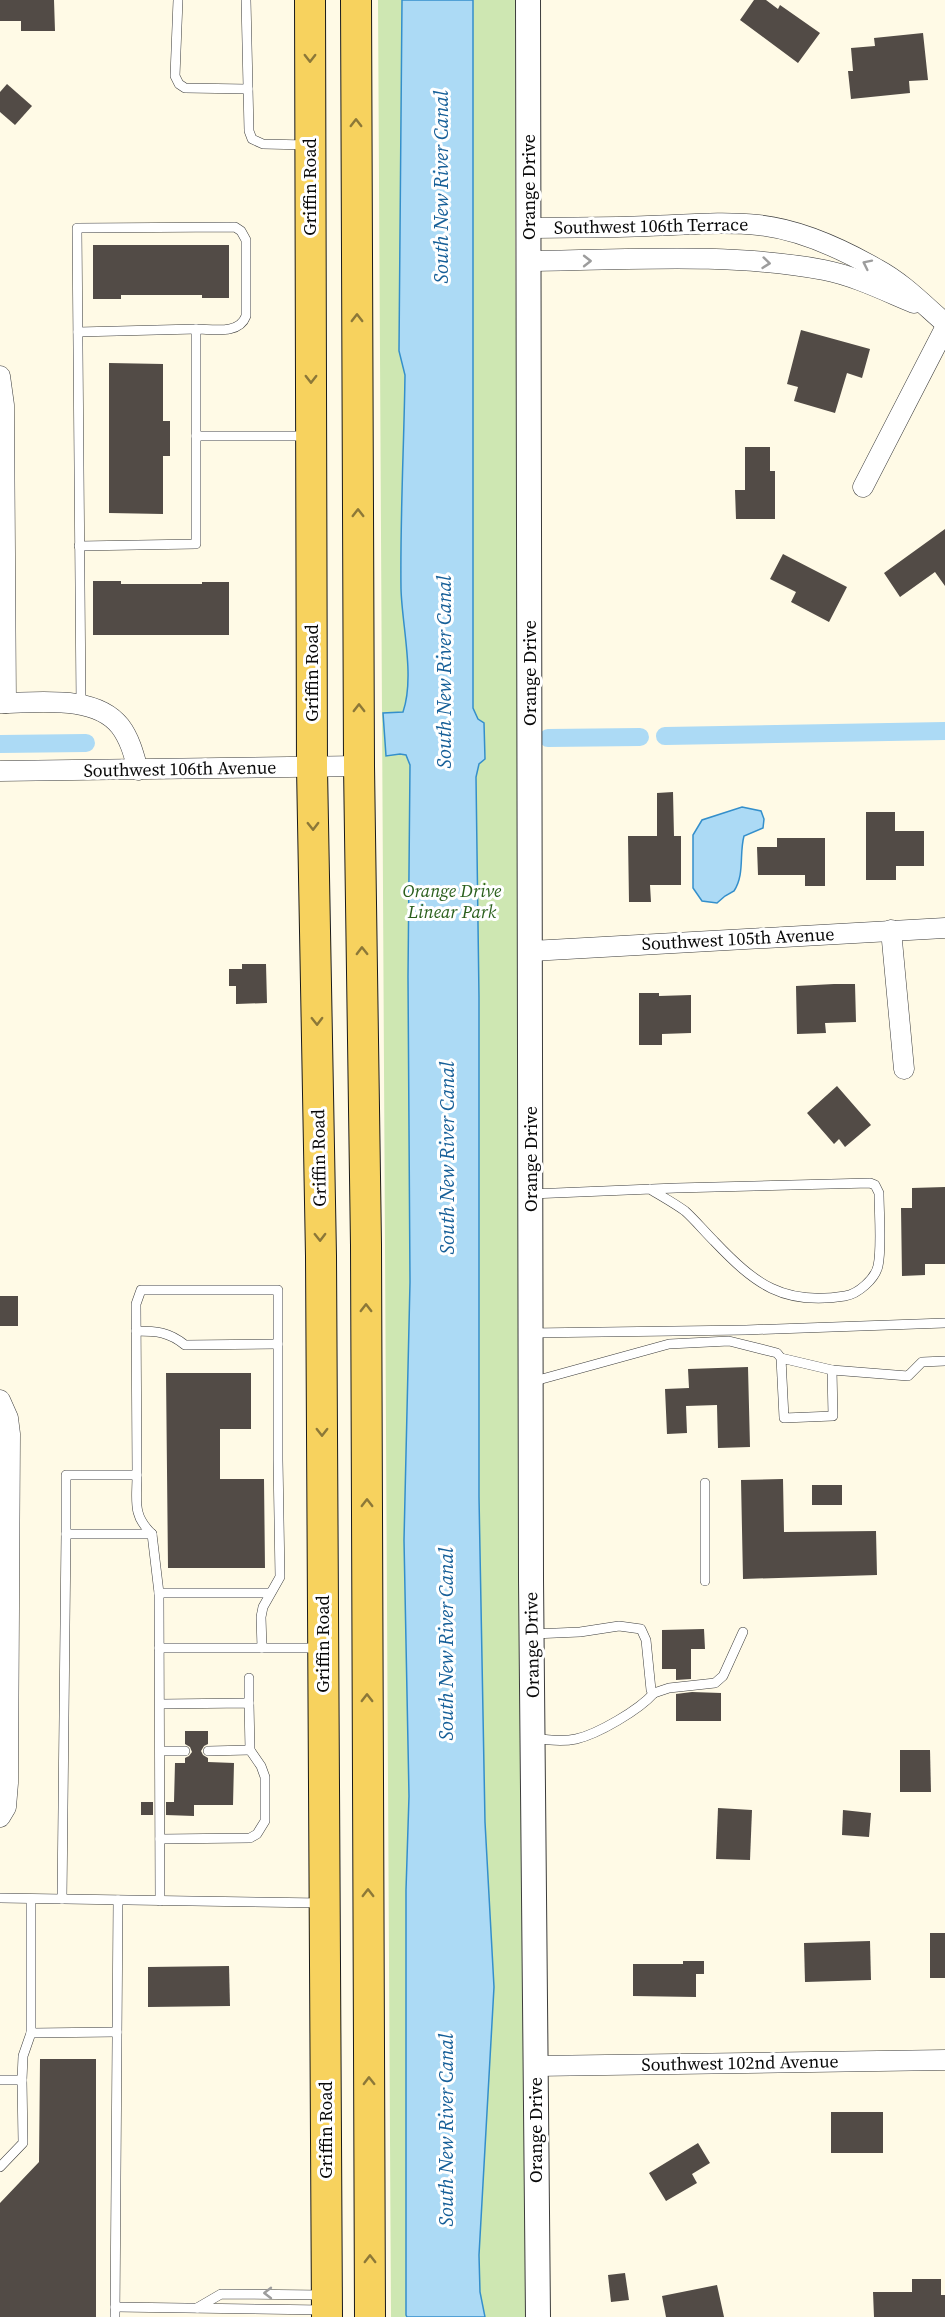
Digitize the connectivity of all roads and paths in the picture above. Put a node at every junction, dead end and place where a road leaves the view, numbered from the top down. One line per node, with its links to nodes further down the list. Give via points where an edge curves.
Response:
1 (178, 0): 6 (lane, via 175,76 179,84 185,88)
2 (246, 0): 6 (lane)
3 (310, 0): 7 (main road, Griffin Road, one-way to 7)
4 (356, 0): 21 (main road, one-way to 4)
5 (528, 0): 8 (street, Orange Drive)
6 (248, 89): 7 (lane, via 252,139 263,144)
7 (310, 145): 16 (main road, Griffin Road, one-way to 16)
8 (529, 228): 9 (street, Orange Drive); 10 (street, Southwest 106th Terrace, one-way to 8, via 878,269 797,234 759,225)
9 (529, 261): 10 (street, Southwest 106th Terrace, one-way to 10, via 712,260 825,270 856,279); 27 (street, Orange Drive)
10 (938, 317)
11 (945, 328): 17 (street)
12 (196, 329): 13 (lane); 13 (lane, via 236,328 243,324 246,240 235,227 77,228); 15 (lane)
13 (78, 332): 18 (lane)
14 (0, 375): 19 (street, via 4,405)
15 (196, 436): 16 (lane); 18 (lane, via 196,544)
16 (311, 436): 22 (main road, Griffin Road)
17 (862, 487)
18 (79, 546): 20 (lane)
19 (3, 703): 20 (street)
20 (81, 704): 23 (street, via 109,715 121,727)
21 (359, 766): 22 (street, Southwest 106th Avenue); 62 (main road, one-way to 21)
22 (312, 768): 23 (street, Southwest 106th Avenue); 51 (main road, Griffin Road, one-way to 51)
23 (138, 770): 24 (street, Southwest 106th Avenue)
24 (0, 771)
25 (945, 928): 26 (street, Southwest 105th Avenue)
26 (891, 930): 27 (street, Southwest 105th Avenue); 28 (street)
27 (531, 951): 30 (street, Orange Drive)
28 (904, 1069)
29 (650, 1189): 29 (lane, via 685,1211 748,1275 774,1291 805,1298 850,1295 878,1268 879,1193 870,1183); 30 (lane)
30 (531, 1194): 33 (street, Orange Drive)
31 (945, 1323): 33 (lane)
32 (136, 1331): 34 (lane, via 161,1331 185,1345); 34 (lane, via 136,1304 141,1290 278,1290); 40 (lane)
33 (531, 1333): 38 (street, Orange Drive)
34 (278, 1344): 46 (lane, via 280,1577)
35 (782, 1358): 37 (lane); 37 (lane, via 784,1418 832,1416); 38 (lane, via 777,1353 729,1341 669,1344)
36 (945, 1361): 37 (lane, via 922,1362 908,1376)
37 (832, 1370)
38 (531, 1382): 48 (street, Orange Drive)
39 (2, 1395): 63 (street, via 10,1434 8,1790)
40 (137, 1475): 42 (lane, via 66,1475); 43 (lane, via 141,1524)
41 (705, 1483): 44 (lane)
42 (66, 1534): 43 (lane); 67 (lane)
43 (152, 1534): 45 (lane)
44 (705, 1581)
45 (159, 1593): 46 (lane); 49 (lane)
46 (270, 1593): 50 (lane, via 261,1617)
47 (743, 1632): 53 (lane, via 723,1676 715,1683 678,1686)
48 (532, 1634): 53 (lane, via 620,1626 640,1629 646,1641); 56 (street, Orange Drive)
49 (159, 1648): 50 (lane); 55 (lane)
50 (262, 1648): 51 (lane)
51 (323, 1648): 61 (main road, Griffin Road)
52 (249, 1678): 54 (lane)
53 (654, 1693): 56 (lane, via 646,1702 592,1734 565,1741)
54 (249, 1703): 55 (lane); 57 (lane)
55 (160, 1704): 58 (lane)
56 (533, 1738): 75 (street, Orange Drive)
57 (250, 1750): 60 (lane); 64 (lane, via 265,1777 265,1821 257,1834 250,1838)
58 (160, 1751): 59 (lane); 64 (lane)
59 (185, 1751)
60 (208, 1751)
61 (323, 1754): 62 (main road, via 341,1790); 70 (main road, Griffin Road)
62 (368, 1813): 71 (main road, one-way to 62)
63 (0, 1817)
64 (160, 1839): 69 (lane)
65 (0, 1898): 66 (lane)
66 (31, 1899): 67 (lane); 73 (lane)
67 (62, 1899): 68 (lane)
68 (118, 1900): 69 (lane); 72 (lane)
69 (160, 1900): 70 (lane)
70 (324, 1903): 71 (main road, via 336,1907 346,1918); 81 (main road, Griffin Road)
71 (368, 1994): 83 (main road, one-way to 71)
72 (117, 2032): 73 (lane); 79 (lane)
73 (32, 2033): 77 (lane, via 23,2056)
74 (945, 2060): 75 (street, Southwest 102nd Avenue)
75 (536, 2066): 84 (street, Orange Drive)
76 (0, 2080): 77 (lane)
77 (22, 2080): 78 (lane, via 23,2143)
78 (0, 2167)
79 (116, 2307): 80 (lane); 82 (lane)
80 (197, 2308): 81 (lane); 81 (lane, one-way to 80, via 221,2294)
81 (327, 2308)
82 (115, 2317)
83 (370, 2317)
84 (538, 2317)

